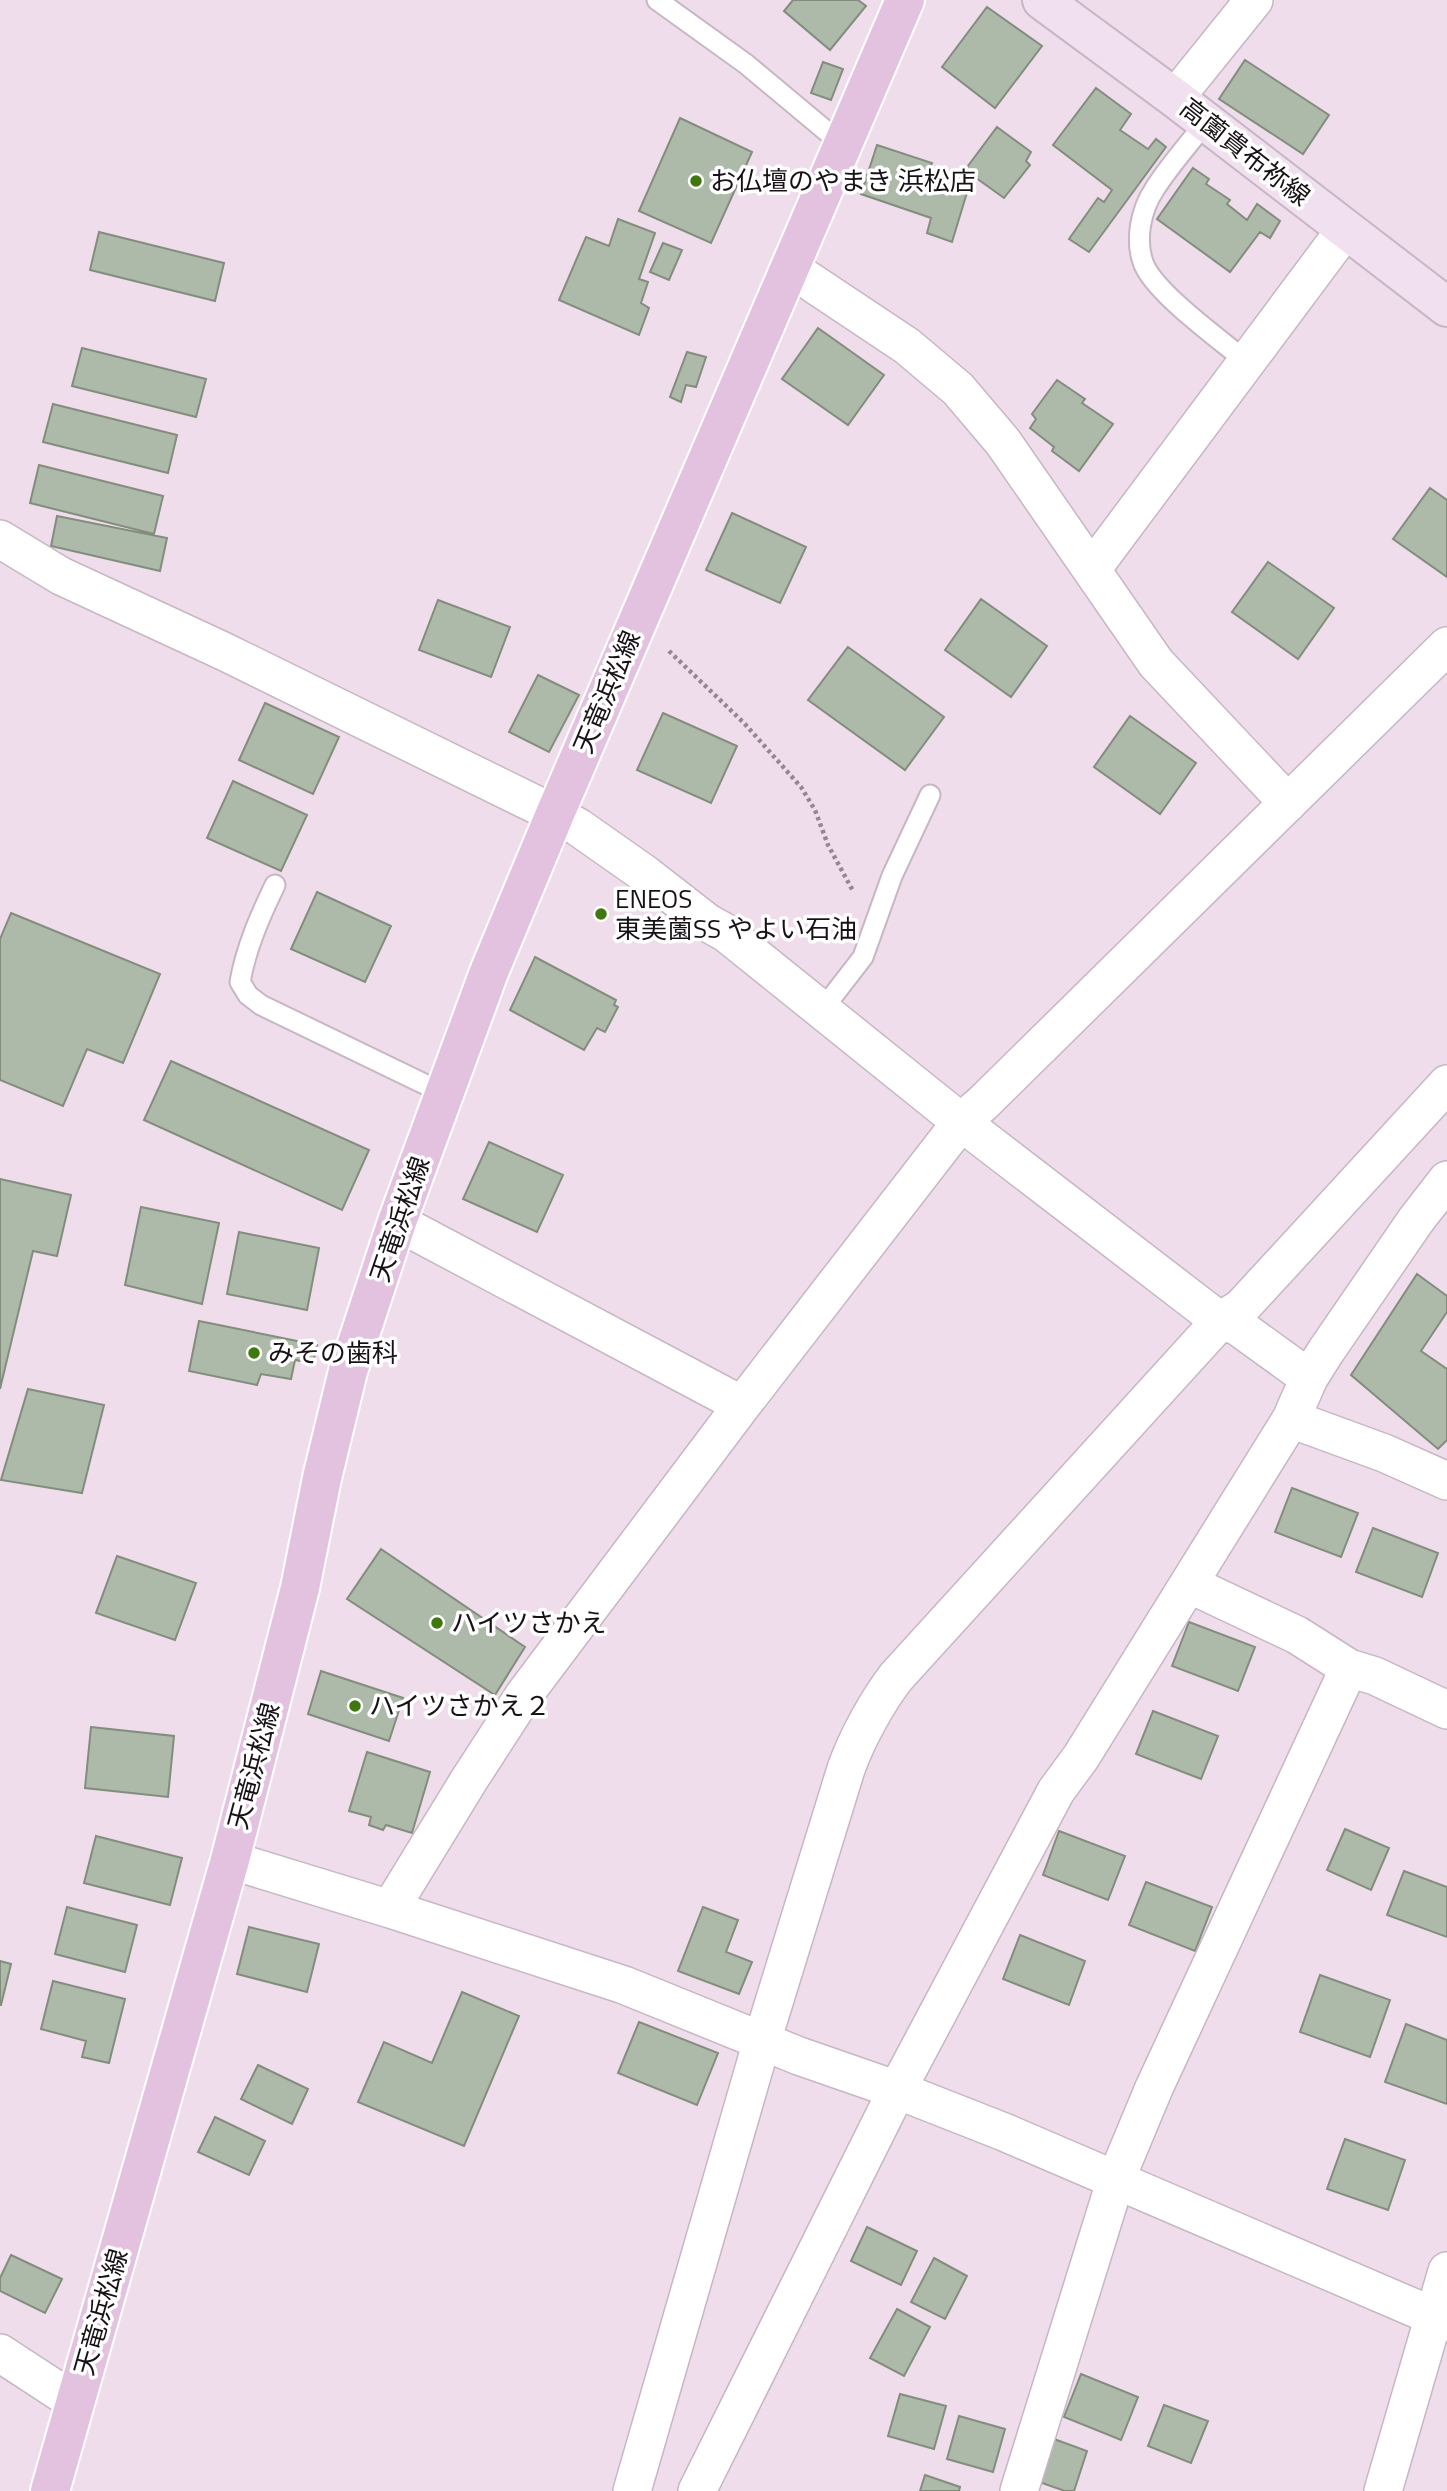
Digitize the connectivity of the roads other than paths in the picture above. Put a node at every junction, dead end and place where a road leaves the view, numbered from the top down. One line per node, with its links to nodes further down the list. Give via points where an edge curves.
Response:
1 (657, 0): 7 (lane, via 746,64)
2 (905, 0): 7 (main road, 天竜浜松線)
3 (1042, 0): 5 (main road, 高薗貴布祢線)
4 (1254, 0): 5 (street)
5 (1175, 98): 6 (main road, 高薗貴布祢線)
6 (1206, 122): 8 (main road, 高薗貴布祢線); 11 (lane, via 1153,191 1139,235 1143,263 1157,284)
7 (843, 145): 9 (main road, 天竜浜松線)
8 (1345, 230): 10 (main road, 高薗貴布祢線); 11 (street)
9 (790, 268): 13 (street, via 907,346 958,389 1003,442); 17 (main road, 天竜浜松線)
10 (1447, 307)
11 (1247, 362): 13 (street)
12 (0, 539): 17 (street, via 61,576)
13 (1093, 569): 16 (street, via 1164,674)
14 (1447, 646): 16 (street)
15 (930, 795): 19 (lane, via 892,876 863,957)
16 (1288, 803): 22 (street)
17 (555, 814): 19 (street, via 726,933); 21 (main road, 天竜浜松線, via 489,972)
18 (275, 884): 21 (lane, via 243,968 240,982 248,995)
19 (822, 1010): 22 (street)
20 (1447, 1084): 25 (street, via 1241,1308)
21 (445, 1094): 24 (main road, 天竜浜松線)
22 (961, 1122): 25 (street); 27 (street)
23 (1447, 1180): 26 (street)
24 (397, 1222): 27 (street); 33 (main road, 天竜浜松線, via 348,1371 300,1588)
25 (1220, 1321): 26 (street, via 1237,1326); 35 (street, via 883,1694 849,1761)
26 (1309, 1378): 28 (street)
27 (742, 1405): 34 (street, via 524,1695)
28 (1291, 1419): 29 (street); 30 (street)
29 (1447, 1481)
30 (1189, 1584): 31 (street, via 1297,1635); 36 (street, via 1056,1791)
31 (1349, 1668): 32 (street); 37 (street)
32 (1447, 1710)
33 (230, 1860): 34 (street); 41 (main road, 天竜浜松線)
34 (390, 1909): 35 (street, via 624,1984)
35 (762, 2041): 36 (street); 43 (street)
36 (897, 2090): 37 (street); 44 (street)
37 (1116, 2179): 39 (street); 45 (street)
38 (1447, 2271): 39 (street)
39 (1440, 2318): 46 (street)
40 (0, 2353): 41 (street)
41 (75, 2402): 42 (main road, 天竜浜松線)
42 (50, 2491)
43 (632, 2491)
44 (697, 2491)
45 (1019, 2491)
46 (1383, 2491)

